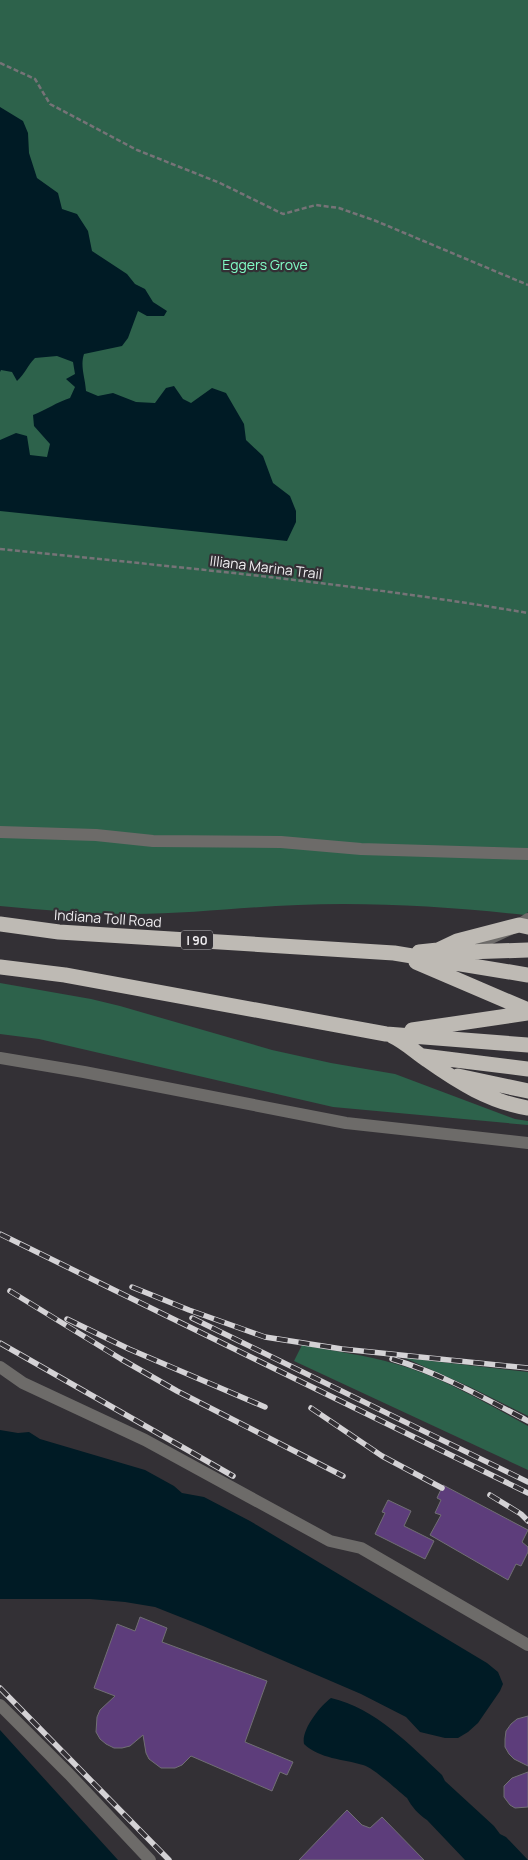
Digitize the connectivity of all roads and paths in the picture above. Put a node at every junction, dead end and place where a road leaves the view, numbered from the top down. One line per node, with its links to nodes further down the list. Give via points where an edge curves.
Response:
1 (0, 63): 2 (path, via 36,79 50,104 138,150 220,183 283,214 316,205 339,208)
2 (528, 285)
3 (0, 549): 4 (path, Illiana Marina Trail, via 236,574 450,600)
4 (528, 613)
5 (0, 832): 6 (street, via 96,835 153,842 281,842 361,849)
6 (528, 854)
7 (0, 924): 11 (highway, Indiana Toll Road / I 90, via 59,932)
8 (525, 924): 10 (street); 11 (highway, via 457,941 438,950)
9 (528, 950): 10 (highway)
10 (461, 952): 11 (highway); 12 (street)
11 (401, 953): 12 (highway, I 90); 15 (highway, I 90)
12 (442, 961): 14 (highway, I 90)
13 (0, 966): 16 (highway, I 90)
14 (528, 975)
15 (528, 1011): 16 (highway, I 90)
16 (386, 1034): 17 (highway, I 90); 18 (highway)
17 (528, 1045)
18 (419, 1055): 20 (highway); 21 (highway)
19 (0, 1058): 24 (street, via 346,1123)
20 (528, 1069)
21 (442, 1071): 22 (highway); 23 (highway, via 476,1092)
22 (528, 1091)
23 (528, 1108)
24 (528, 1143)
25 (0, 1367): 26 (street)
26 (6, 1374): 27 (street, via 145,1440 330,1541 360,1548)
27 (528, 1645)
28 (0, 1706): 29 (street)
29 (150, 1860)

